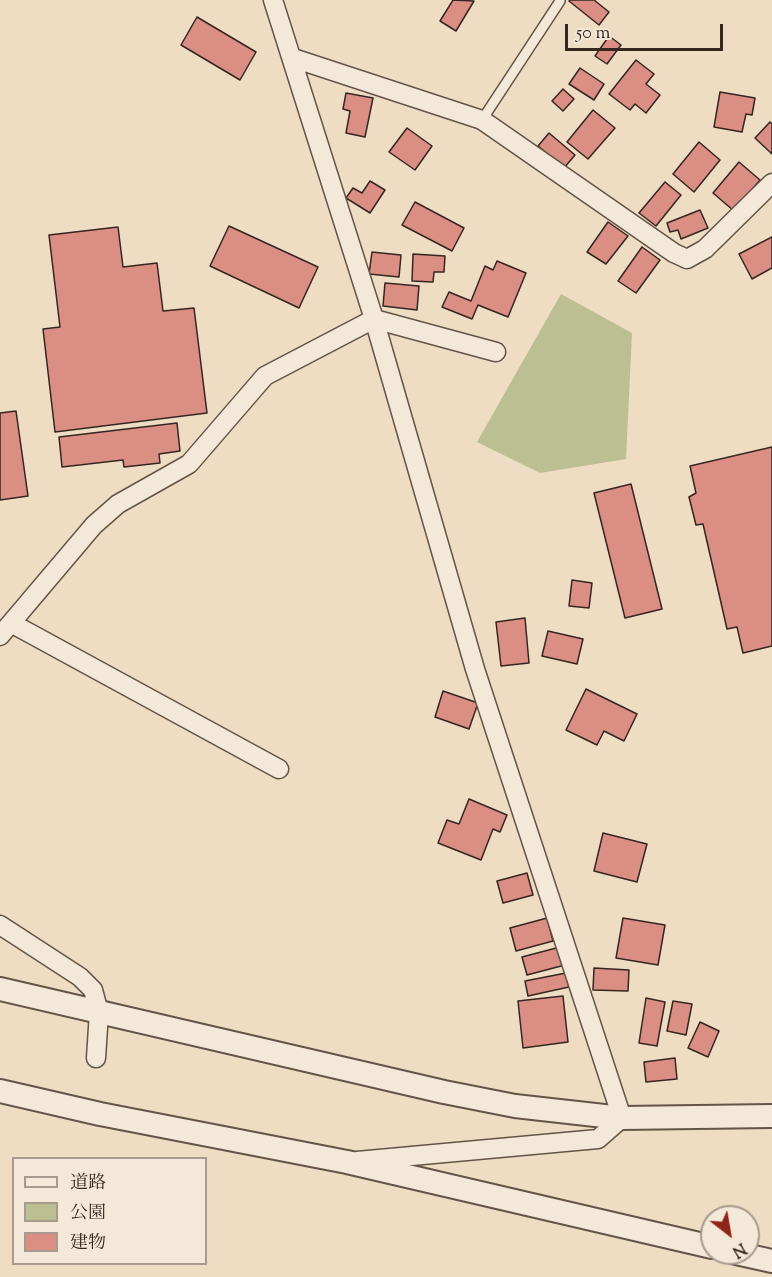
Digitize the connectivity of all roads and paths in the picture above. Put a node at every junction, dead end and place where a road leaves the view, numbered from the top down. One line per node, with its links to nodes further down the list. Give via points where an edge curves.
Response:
1 (273, 0): 3 (street)
2 (560, 1): 4 (lane)
3 (293, 58): 4 (street); 6 (street)
4 (482, 120): 5 (street, via 687,259 705,249)
5 (772, 183)
6 (374, 319): 7 (street); 8 (street, via 265,376 189,464 118,504 94,525); 16 (street, via 475,669)
7 (496, 351)
8 (6, 630): 9 (street)
9 (279, 769)
10 (0, 925): 12 (street, via 80,977 93,990)
11 (0, 989): 12 (street)
12 (99, 1012): 13 (street); 16 (street, via 454,1094 515,1106)
13 (96, 1058)
14 (0, 1091): 17 (street)
15 (772, 1116): 16 (street)
16 (622, 1118): 17 (street, via 598,1139)
17 (347, 1162): 18 (street)
18 (700, 1244)

